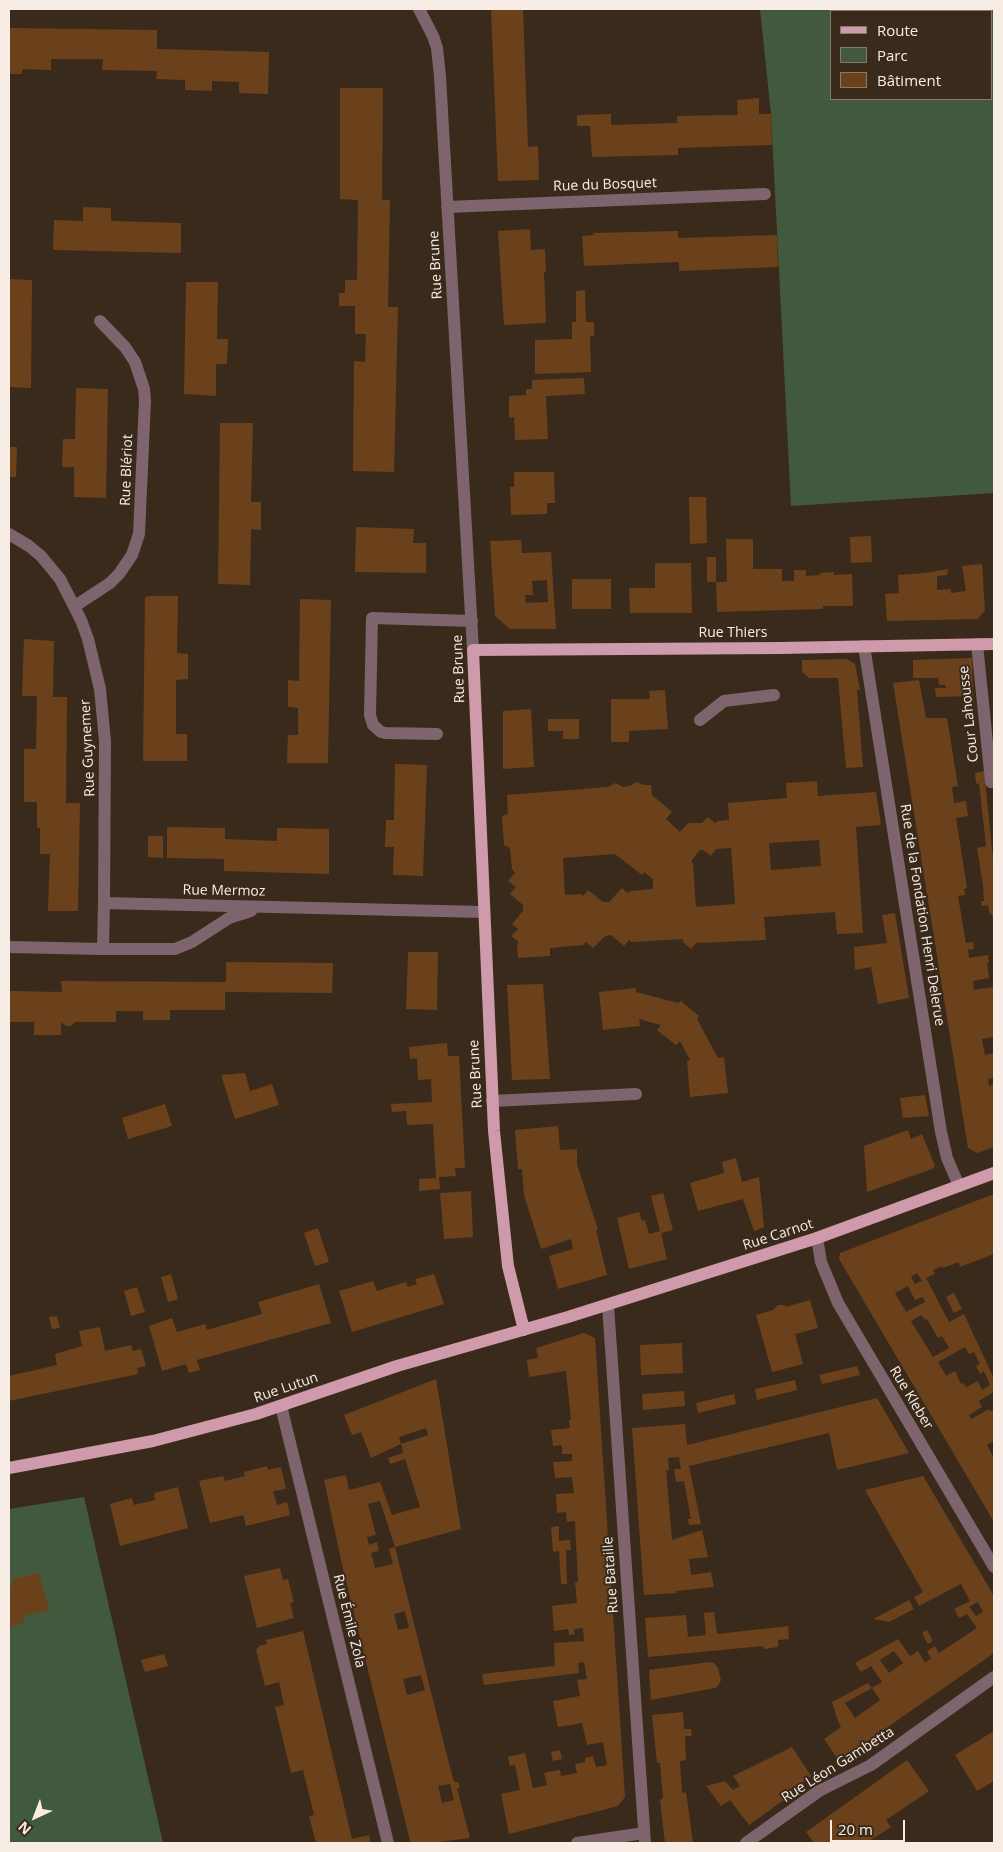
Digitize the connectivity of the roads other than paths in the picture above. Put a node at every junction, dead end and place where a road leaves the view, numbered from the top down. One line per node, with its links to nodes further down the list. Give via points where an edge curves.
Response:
1 (419, 9): 3 (street, Rue Brune, via 433,36 438,59)
2 (765, 194): 3 (street, Rue du Bosquet)
3 (447, 207): 7 (street, Rue Brune)
4 (100, 321): 6 (street, Rue Blériot, via 135,362 144,389 139,534 132,555 120,574)
5 (9, 534): 6 (street, Rue Guynemer, via 41,556 60,579)
6 (75, 606): 16 (street, Rue Guynemer, via 88,639 100,689 104,724)
7 (472, 621): 11 (street, Rue Brune); 14 (street, via 372,618 370,715 373,725 385,733)
8 (977, 644): 9 (main road, Rue Thiers); 10 (main road, Rue Thiers); 15 (street, Cour Lahousse)
9 (994, 644)
10 (864, 646): 11 (main road, Rue Thiers); 24 (street, Rue de la Fondation Henri Delerue, via 941,1132 947,1158)
11 (473, 650): 18 (main road, Rue Brune)
12 (774, 695): 13 (street, via 724,701)
13 (700, 720)
14 (436, 734)
15 (991, 782)
16 (104, 903): 17 (street, Rue Mermoz); 20 (street)
17 (268, 908): 18 (street, Rue Mermoz); 20 (street, via 229,918 183,947 165,950)
18 (483, 912): 22 (main road, Rue Brune)
19 (9, 947): 20 (street)
20 (103, 949)
21 (636, 1094): 22 (street)
22 (492, 1101): 28 (main road, Rue Brune, via 506,1250)
23 (994, 1173): 24 (main road, Rue Carnot)
24 (959, 1186): 25 (main road, Rue Carnot)
25 (817, 1238): 26 (main road, Rue Carnot); 31 (street, Rue Kleber, via 831,1289)
26 (608, 1305): 27 (main road, Rue Carnot); 33 (street, Rue Bataille)
27 (568, 1317): 28 (main road, Rue Lutun)
28 (524, 1330): 29 (main road, Rue Lutun, via 397,1366)
29 (281, 1406): 30 (main road, Rue Lutun, via 153,1442); 34 (street, Rue Émile Zola)
30 (9, 1468)
31 (994, 1567)
32 (994, 1677): 36 (street, Rue Léon Gambetta, via 871,1765 819,1791)
33 (644, 1838): 35 (street)
34 (388, 1843)
35 (577, 1843)
36 (746, 1843)

